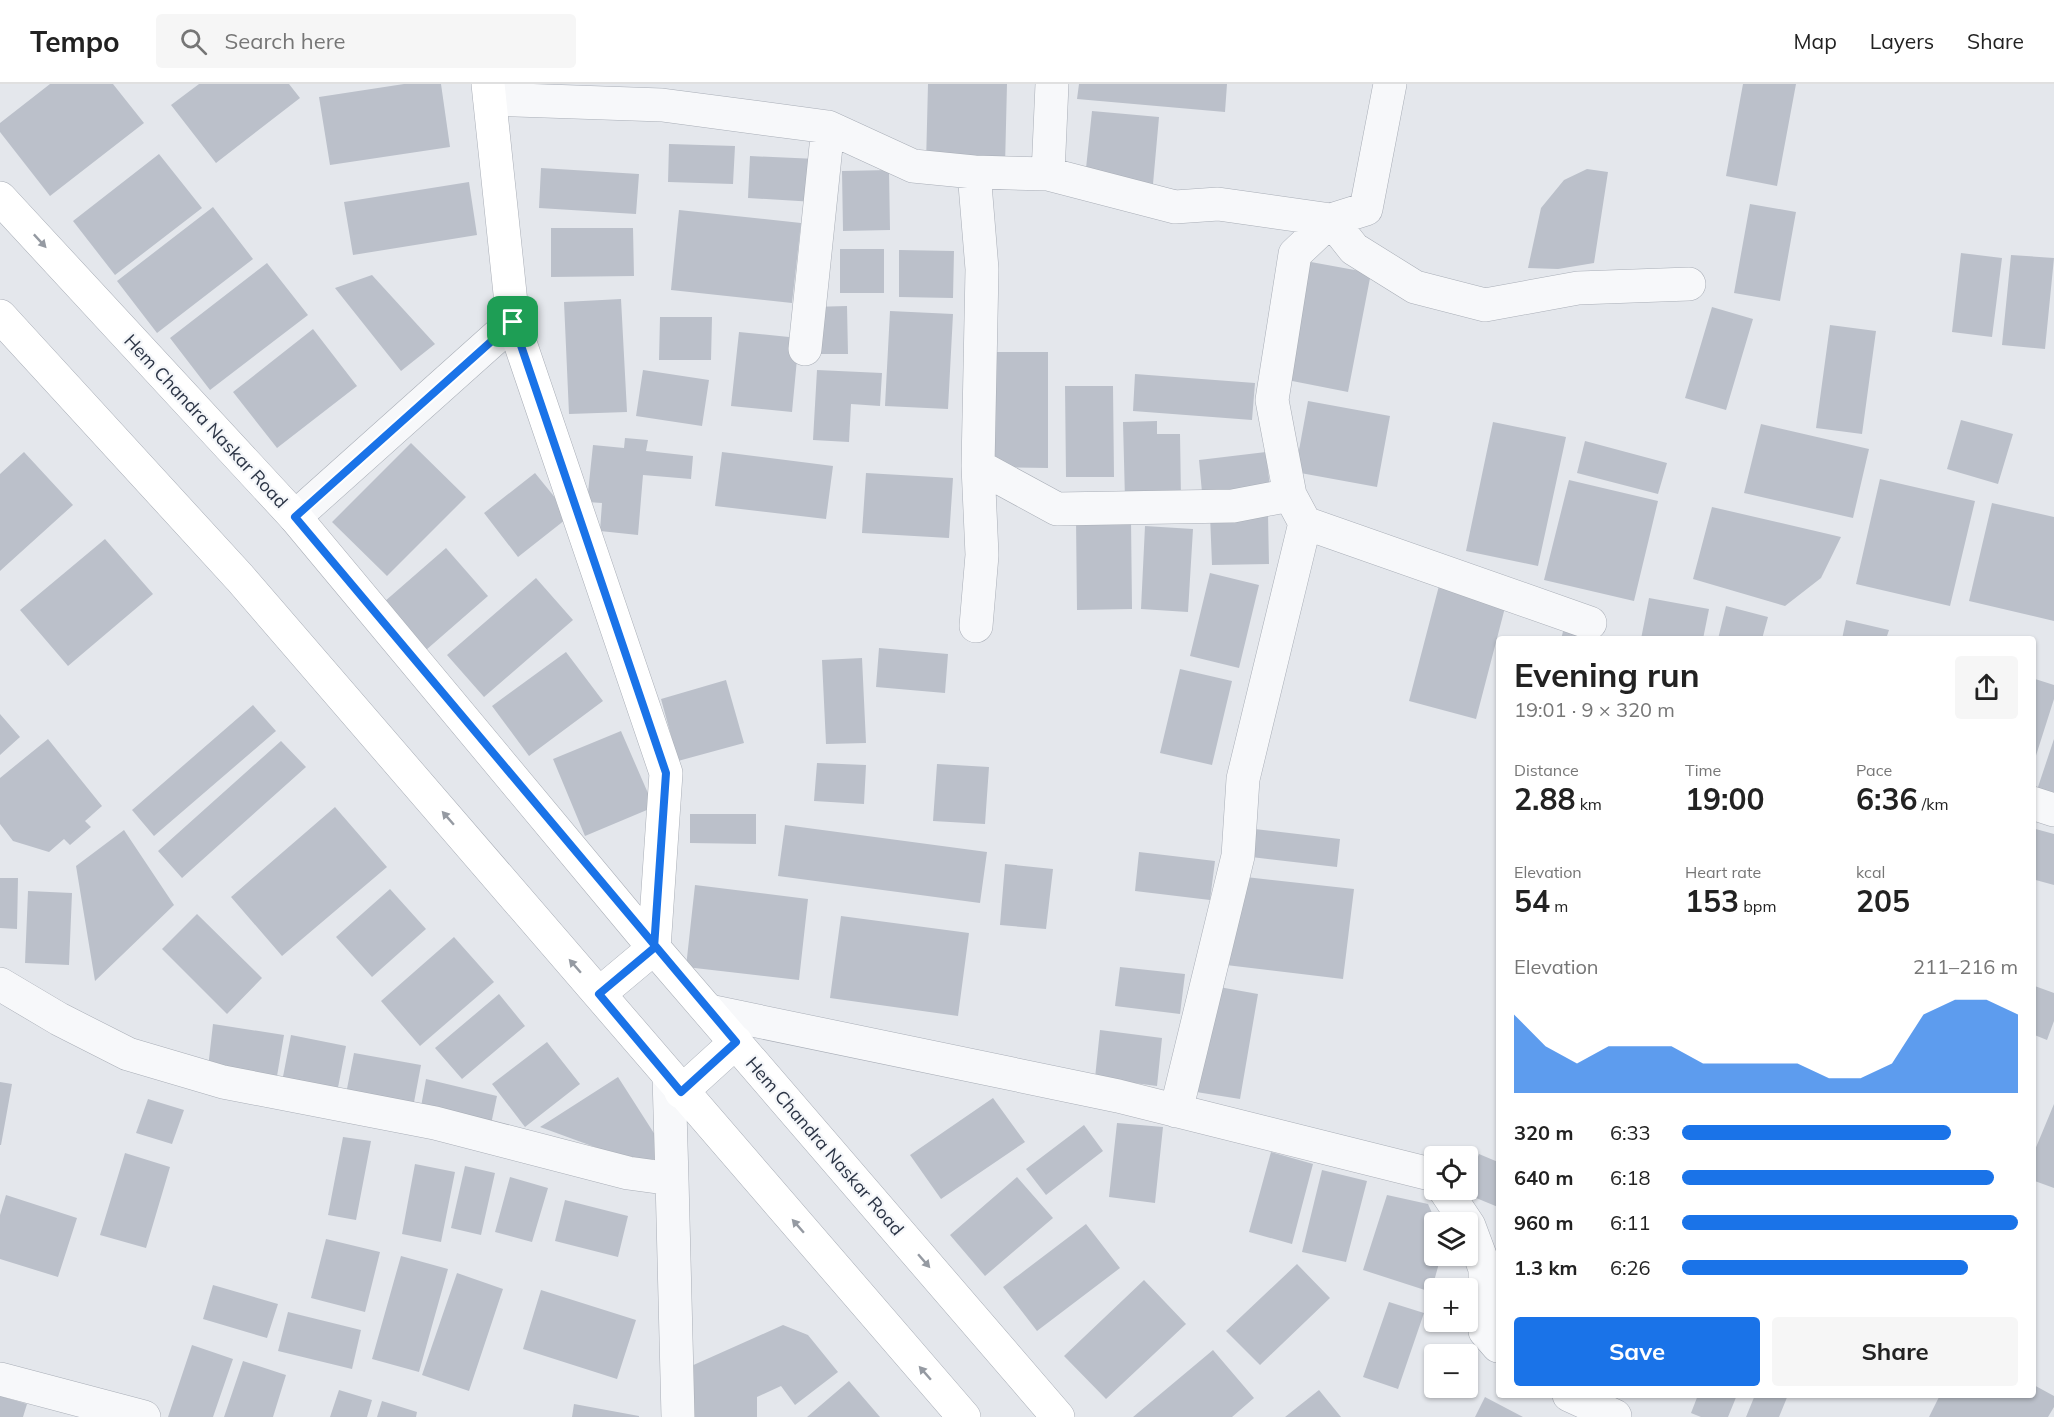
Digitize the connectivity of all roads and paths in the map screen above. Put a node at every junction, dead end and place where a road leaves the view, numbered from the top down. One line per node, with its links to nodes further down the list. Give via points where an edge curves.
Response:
1 (1052, 84): 6 (street)
2 (1390, 84): 8 (street, via 1366,209)
3 (489, 91): 4 (street, via 662,105); 11 (main road)
4 (828, 128): 5 (street, via 913,166); 12 (street)
5 (974, 172): 6 (street); 13 (street, via 982,268)
6 (1048, 174): 8 (street, via 1175,207 1218,204)
7 (2, 203): 15 (main road, Hem Chandra Naskar Road, one-way to 15)
8 (1331, 220): 9 (street, via 1354,249 1415,287 1485,305 1578,288); 14 (street, via 1295,254 1272,400)
9 (1689, 284)
10 (0, 316): 22 (main road, one-way to 10, via 240,578)
11 (513, 322): 15 (street); 20 (main road, via 666,773)
12 (805, 350)
13 (978, 466): 14 (street, via 1057,509); 17 (street, via 982,555)
14 (1297, 509): 16 (street); 26 (street, via 1243,779 1238,856)
15 (295, 517): 20 (main road, Hem Chandra Naskar Road)
16 (1590, 623)
17 (976, 626)
18 (2036, 803): 19 (street)
19 (2054, 810)
20 (654, 948): 22 (main road); 23 (main road, Hem Chandra Naskar Road)
21 (0, 984): 28 (street, via 128,1054 223,1082 435,1123 628,1173)
22 (599, 994): 25 (main road)
23 (709, 1011): 24 (main road, Hem Chandra Naskar Road); 26 (street)
24 (736, 1042): 25 (main road); 37 (main road, Hem Chandra Naskar Road, one-way to 37)
25 (675, 1084): 28 (street); 36 (main road, one-way to 25)
26 (1176, 1111): 27 (street)
27 (1424, 1173)
28 (672, 1179): 35 (street)
29 (1452, 1200): 30 (street)
30 (1492, 1265): 31 (street, via 1485,1330)
31 (1496, 1344)
32 (0, 1379): 34 (street)
33 (1575, 1398): 38 (street)
34 (144, 1417)
35 (678, 1417)
36 (964, 1417)
37 (1058, 1417)
38 (1615, 1417)

